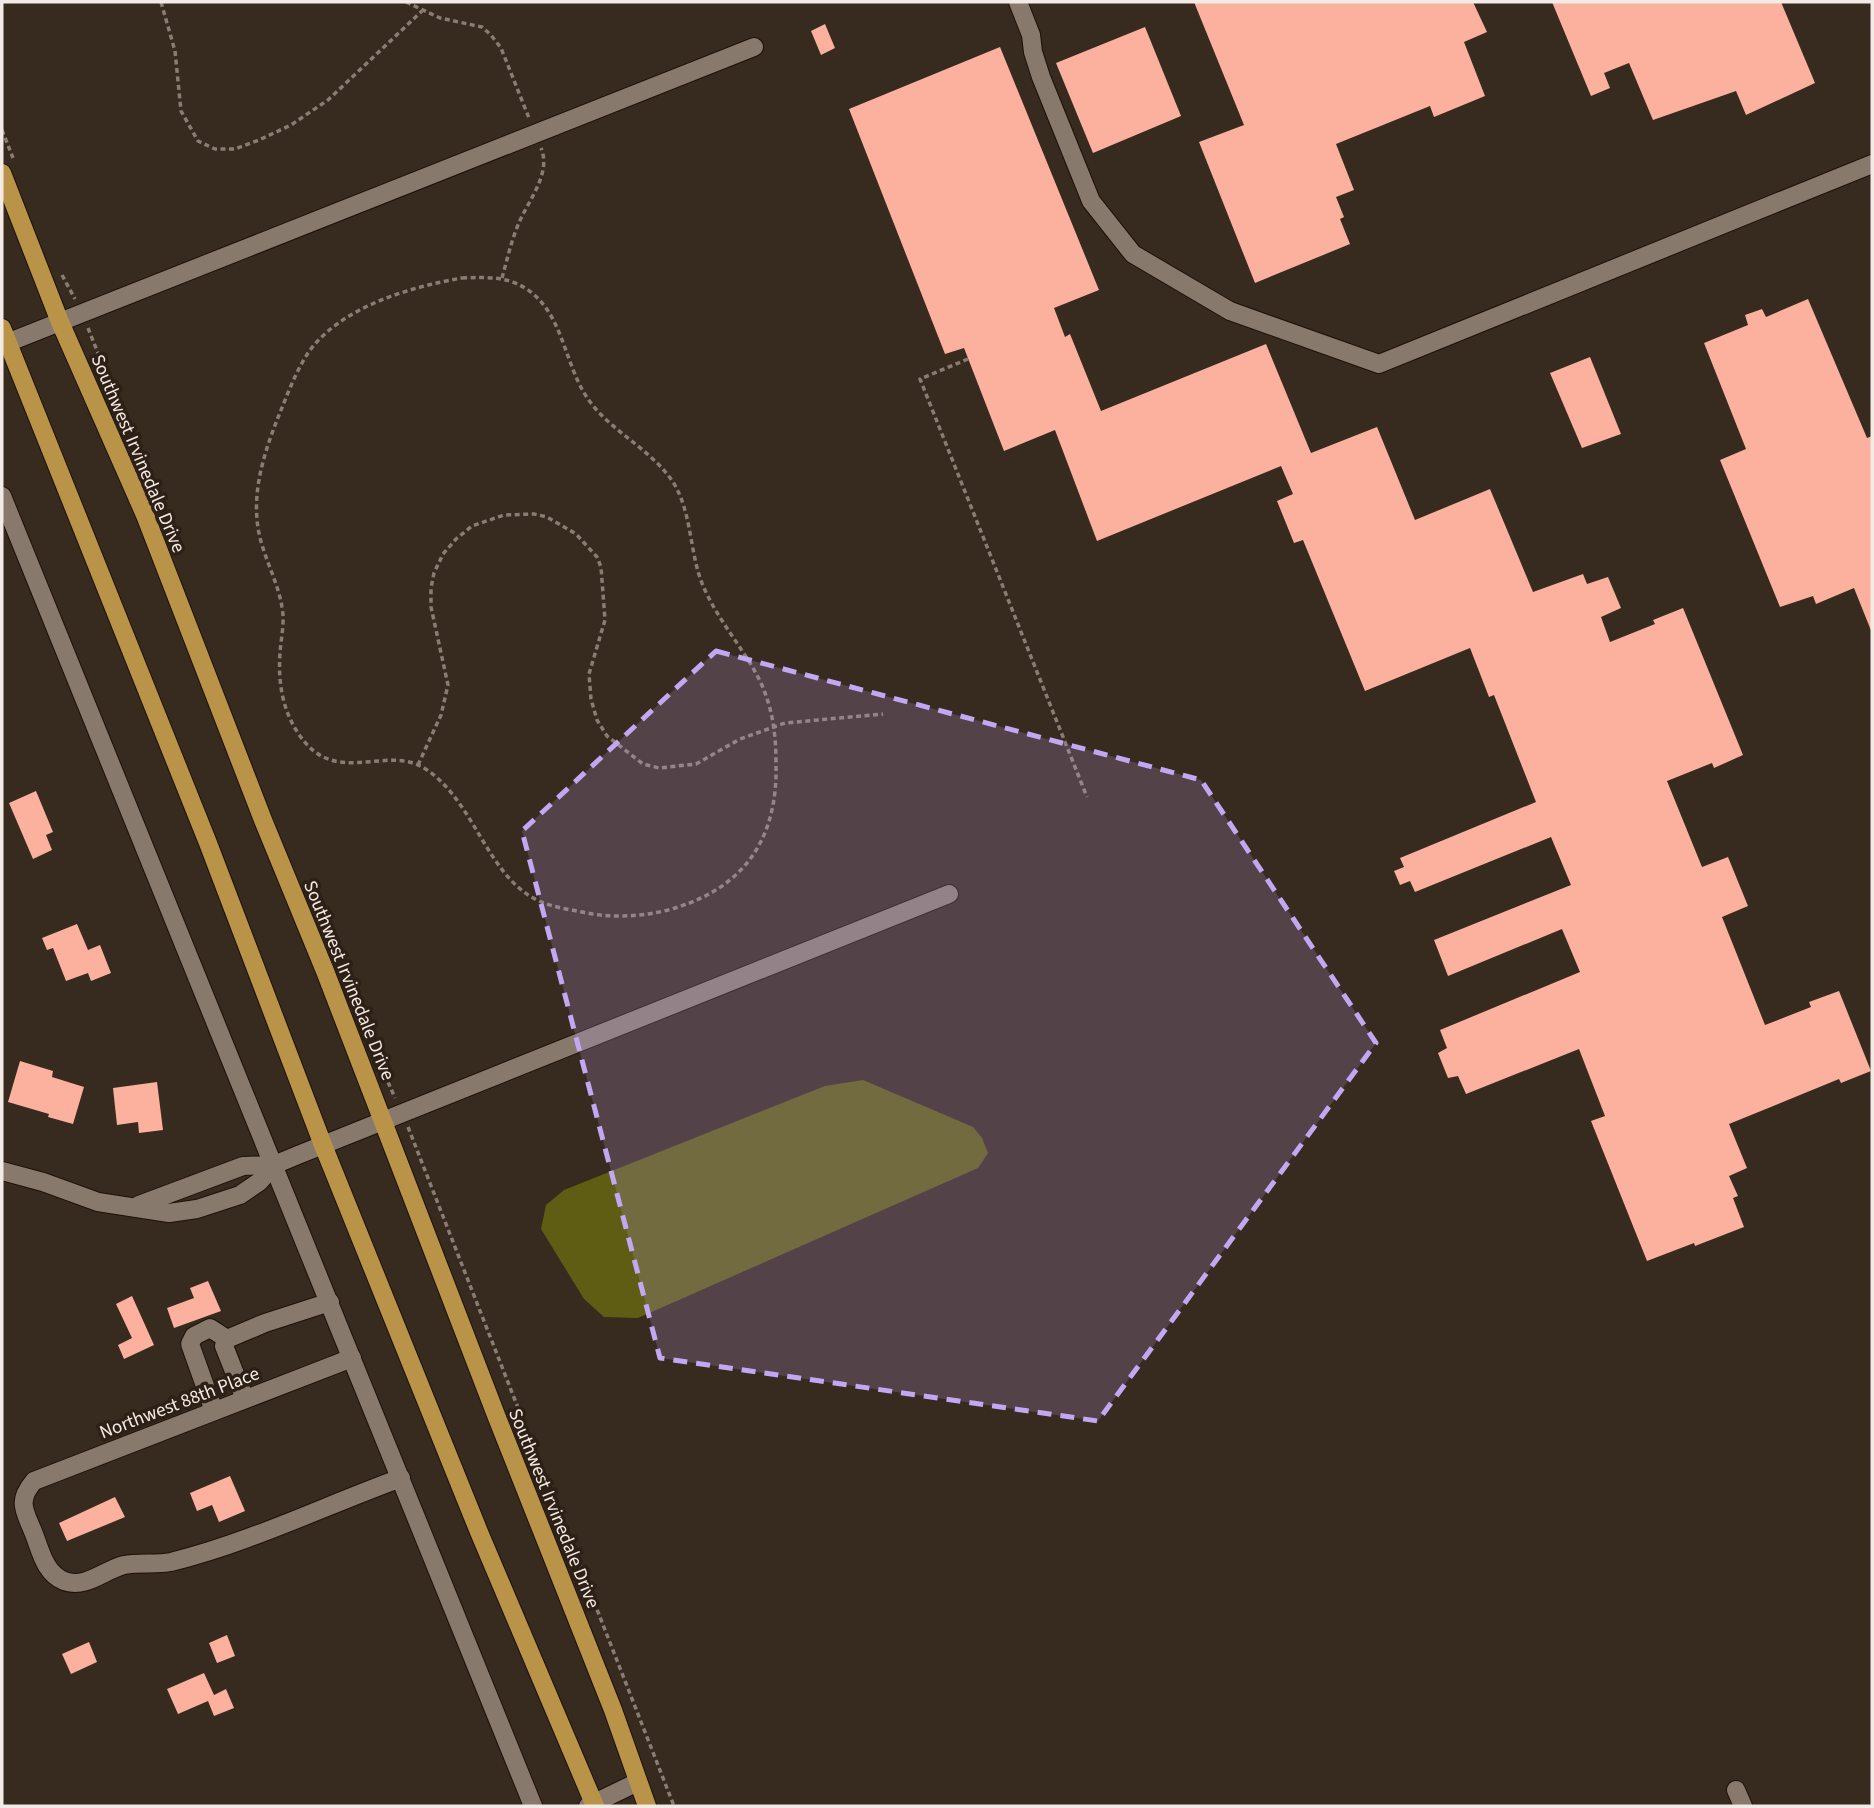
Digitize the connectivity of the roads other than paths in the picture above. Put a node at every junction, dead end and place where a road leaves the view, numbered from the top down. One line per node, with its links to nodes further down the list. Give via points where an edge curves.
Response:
1 (1018, 2): 3 (street, via 1041,77 1091,201 1133,254 1230,311 1379,364)
2 (754, 47): 5 (street)
3 (1872, 164)
4 (2, 173): 5 (main road, Southwest Irvinedale Drive)
5 (60, 322): 6 (street); 9 (main road, Southwest Irvinedale Drive, via 145,515)
6 (4, 339): 10 (main road, via 208,843)
7 (2, 496): 11 (street)
8 (948, 894): 9 (street)
9 (383, 1121): 10 (street); 20 (main road, Southwest Irvinedale Drive)
10 (323, 1144): 11 (street); 21 (main road)
11 (274, 1165): 13 (street, via 243,1166); 13 (street, via 240,1195 197,1209 169,1213); 14 (street)
12 (2, 1171): 13 (street, via 98,1202)
13 (135, 1206)
14 (330, 1302): 15 (street); 16 (street)
15 (227, 1339): 17 (street, via 224,1346); 18 (street, via 210,1328 194,1336 190,1344)
16 (352, 1358): 17 (street, Northwest 88th Place); 19 (street)
17 (245, 1399): 18 (street, Northwest 88th Place)
18 (214, 1411): 19 (street, Northwest 88th Place, via 34,1481 22,1505 52,1575 68,1582 90,1581 122,1566 168,1563 223,1547)
19 (401, 1478): 22 (street)
20 (638, 1782): 21 (street); 23 (main road, Southwest Irvinedale Drive)
21 (592, 1805)
22 (533, 1806)
23 (647, 1806)

